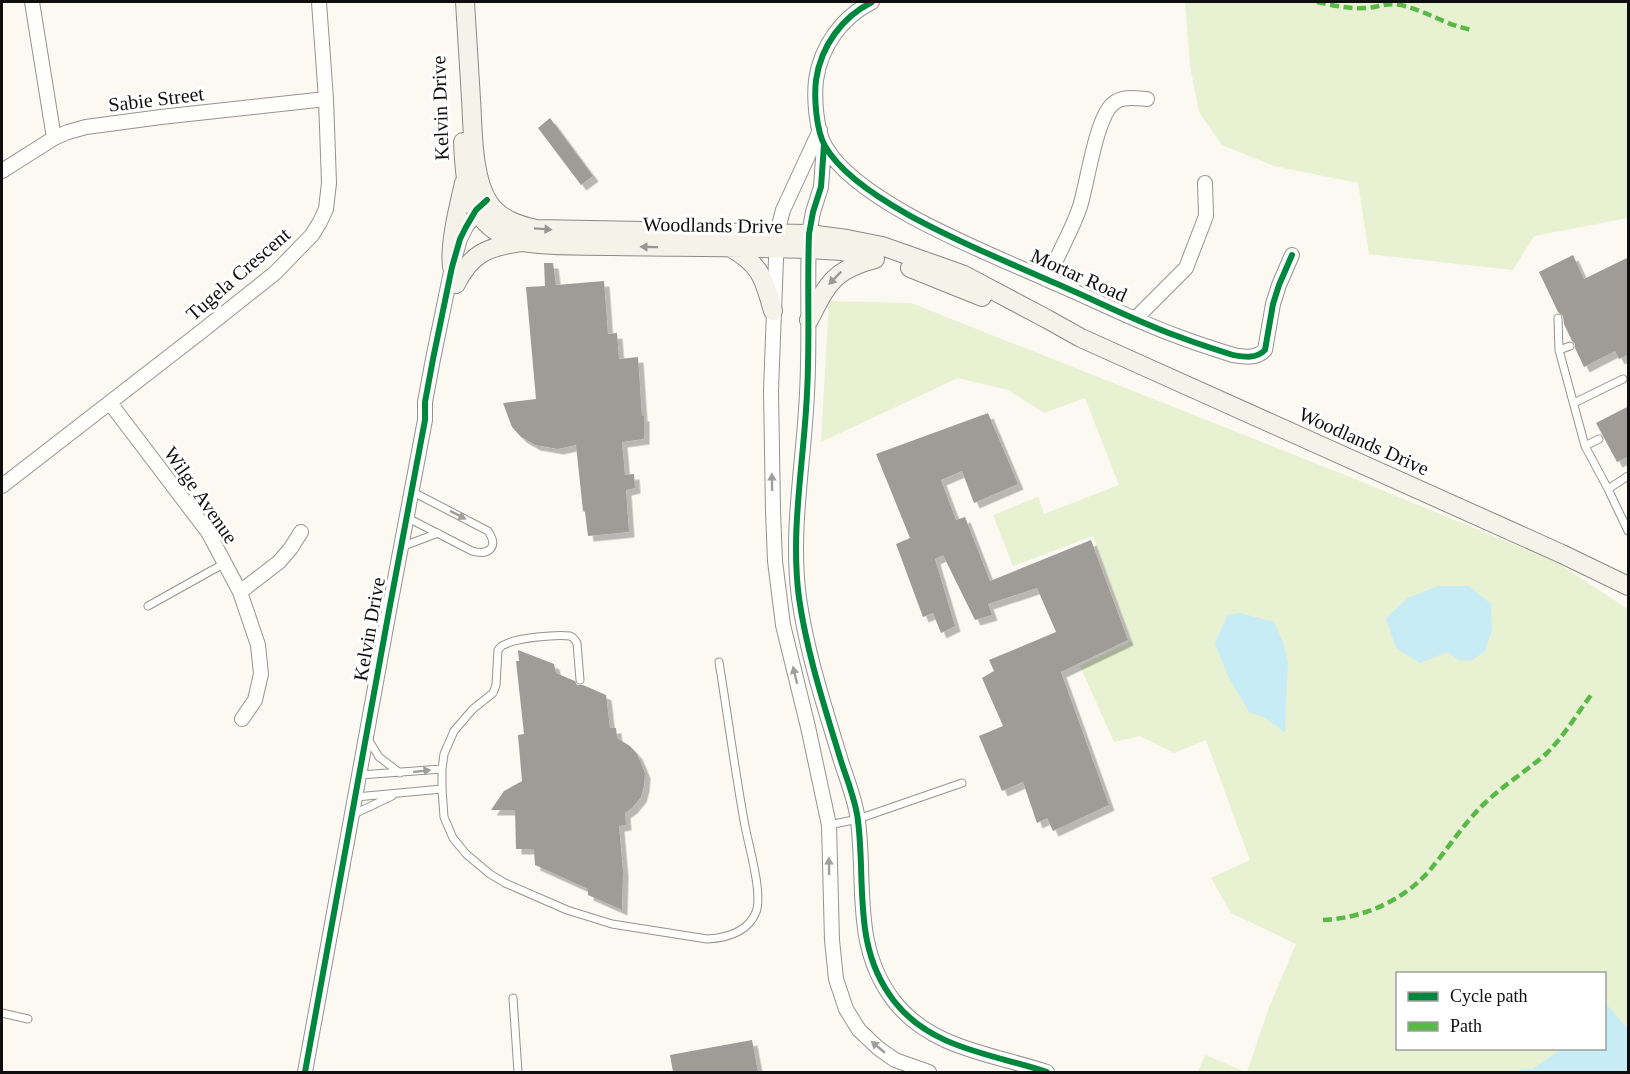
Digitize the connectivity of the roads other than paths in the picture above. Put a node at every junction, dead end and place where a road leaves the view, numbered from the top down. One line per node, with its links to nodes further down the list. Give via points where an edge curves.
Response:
1 (32, 2): 9 (street)
2 (319, 2): 6 (street, Tugela Crescent)
3 (458, 2): 12 (main road, Kelvin Drive)
4 (465, 2): 14 (main road, Kelvin Drive, via 474,146)
5 (872, 2): 8 (street, Mortar Road, via 838,29 825,50 815,87)
6 (326, 99): 9 (street, Sabie Street, via 86,127); 31 (street, Tugela Crescent, via 329,183 326,209 312,235 275,273)
7 (1147, 99): 21 (street, via 1127,97 1109,107 1081,204 1053,267)
8 (820, 130): 10 (street, Mortar Road); 15 (street, via 783,210)
9 (54, 138): 11 (street, Sabie Street)
10 (824, 146): 17 (street, via 822,187 813,212); 21 (street, Mortar Road, via 849,175 880,199)
11 (2, 171)
12 (465, 180): 14 (main road, Kelvin Drive, via 470,198); 22 (main road, via 451,260)
13 (1205, 183): 24 (street, via 1206,216 1186,268)
14 (484, 208): 15 (main road, Woodlands Drive, one-way to 15, via 536,229); 16 (main road, Woodlands Drive, via 500,233); 22 (street, Kelvin Drive, via 462,235)
15 (776, 241): 17 (main road, Woodlands Drive); 18 (main road, Woodlands Drive); 23 (street)
16 (523, 242): 18 (main road, Woodlands Drive, one-way to 16); 22 (main road, via 484,252)
17 (809, 242): 20 (main road, Woodlands Drive); 26 (street); 27 (main road, Woodlands Drive, via 847,239 882,246 936,265 964,275)
18 (729, 247): 23 (main road, via 758,269)
19 (1292, 255): 24 (street, Mortar Road, via 1273,304 1266,347 1256,356 1233,355)
20 (880, 258): 26 (main road, one-way to 26, via 855,264 837,275); 27 (main road, Woodlands Drive)
21 (1033, 273): 24 (street, Mortar Road)
22 (454, 275): 38 (street, Kelvin Drive, via 426,397)
23 (773, 311): 61 (street, one-way to 23, via 783,625 775,561)
24 (1136, 318)
25 (1558, 318): 29 (lane)
26 (809, 320): 60 (street, via 796,525 799,597 805,632)
27 (1081, 338): 45 (main road, Woodlands Drive)
28 (1570, 346): 29 (lane)
29 (1559, 350): 32 (lane)
30 (1623, 379): 32 (lane)
31 (110, 403): 36 (street, Tugela Crescent); 44 (street, Wilge Avenue, via 208,532)
32 (1574, 403): 34 (lane)
33 (1599, 439): 34 (lane)
34 (1585, 446): 37 (lane)
35 (1629, 476): 37 (lane)
36 (2, 486)
37 (1608, 489): 40 (lane)
38 (411, 491): 39 (street, Kelvin Drive); 42 (lane, one-way to 42, via 488,531 493,543 489,551 477,553)
39 (406, 517): 42 (lane); 43 (street, Kelvin Drive)
40 (1629, 531)
41 (301, 532): 46 (street, via 279,562)
42 (438, 533): 43 (lane)
43 (400, 548): 51 (street, Kelvin Drive)
44 (225, 563): 46 (street, Wilge Avenue); 47 (lane)
45 (1629, 586)
46 (240, 592): 50 (street, Wilge Avenue, via 258,645 261,668 255,700)
47 (148, 606)
48 (719, 662): 56 (lane, via 759,897 756,914 738,932 706,939 612,924 567,910 505,883 466,854 453,838 444,817)
49 (580, 680): 52 (lane, via 579,650 570,636 508,642 498,650 493,693 454,731)
50 (242, 719)
51 (366, 737): 53 (lane, via 379,757); 54 (street, Kelvin Drive)
52 (442, 769): 53 (lane, one-way to 52); 56 (lane)
53 (400, 773): 54 (lane)
54 (360, 775): 58 (street, Kelvin Drive)
55 (962, 783): 60 (lane)
56 (442, 789): 57 (lane)
57 (394, 794): 58 (lane); 59 (lane)
58 (356, 797): 59 (street, Kelvin Drive)
59 (352, 815): 65 (street, Kelvin Drive)
60 (858, 819): 61 (lane); 68 (street, via 868,952 893,1000 928,1033 961,1047)
61 (829, 825): 67 (street, one-way to 61, via 895,1060 878,1048 846,1010 836,980 832,940)
62 (513, 999): 66 (lane)
63 (2, 1013): 64 (lane)
64 (28, 1019)
65 (305, 1072)
66 (518, 1072)
67 (929, 1072)
68 (1047, 1072)

